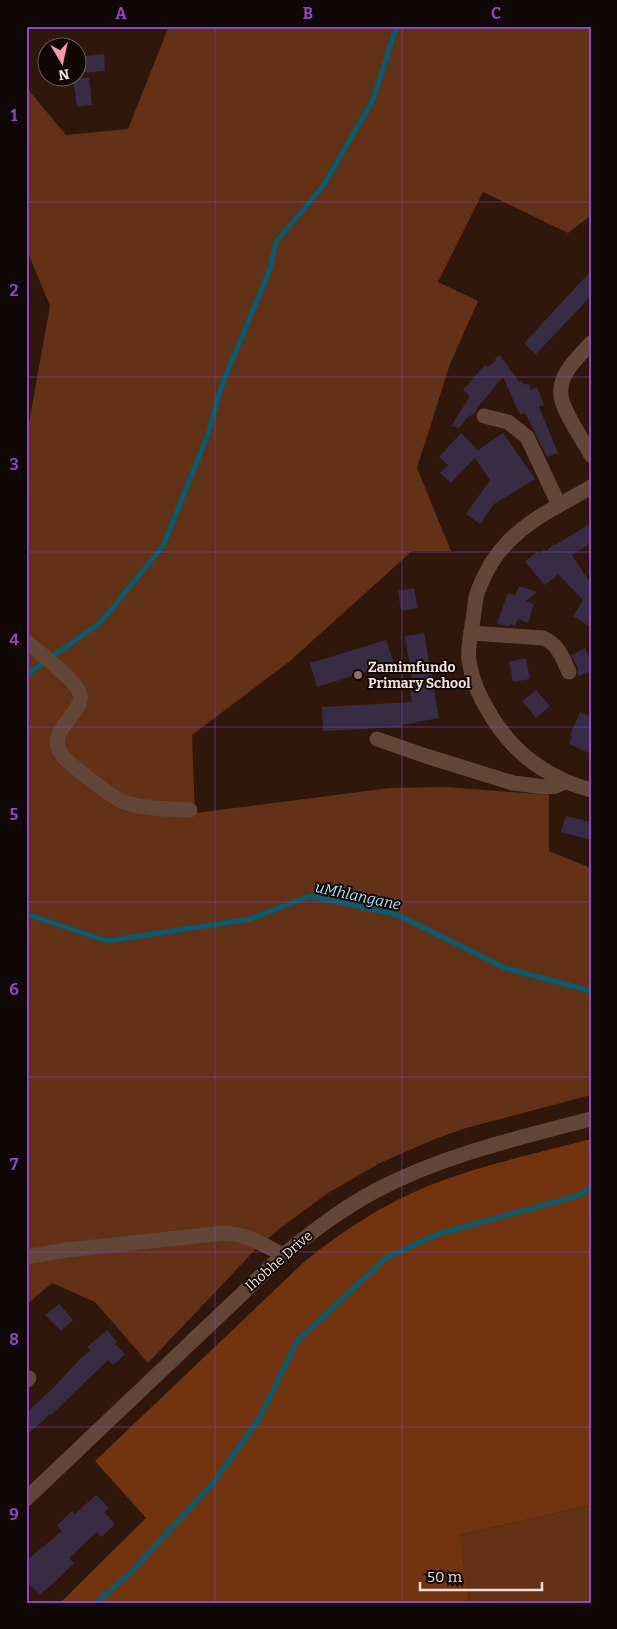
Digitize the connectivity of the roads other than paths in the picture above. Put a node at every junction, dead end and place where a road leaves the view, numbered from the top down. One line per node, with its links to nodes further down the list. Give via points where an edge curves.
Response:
1 (591, 343): 3 (street, via 566,372 561,396)
2 (484, 416): 5 (street, via 508,422 527,437)
3 (591, 455)
4 (591, 487): 5 (street)
5 (559, 505): 6 (street, via 515,534 500,551 476,596)
6 (471, 633): 8 (street, via 543,638 558,648); 10 (street, via 468,660 475,686 500,731 534,764)
7 (30, 644): 12 (street, via 80,691 78,706 58,734 60,753 125,803)
8 (569, 672)
9 (377, 739): 10 (street, via 513,783 545,787)
10 (565, 782): 11 (street)
11 (591, 790)
12 (190, 810)
13 (591, 1119): 14 (street, Ihobhe Drive, via 468,1153 405,1177 322,1224)
14 (283, 1255): 15 (street, via 243,1236 224,1233); 16 (street, Ihobhe Drive)
15 (26, 1257)
16 (26, 1499)

